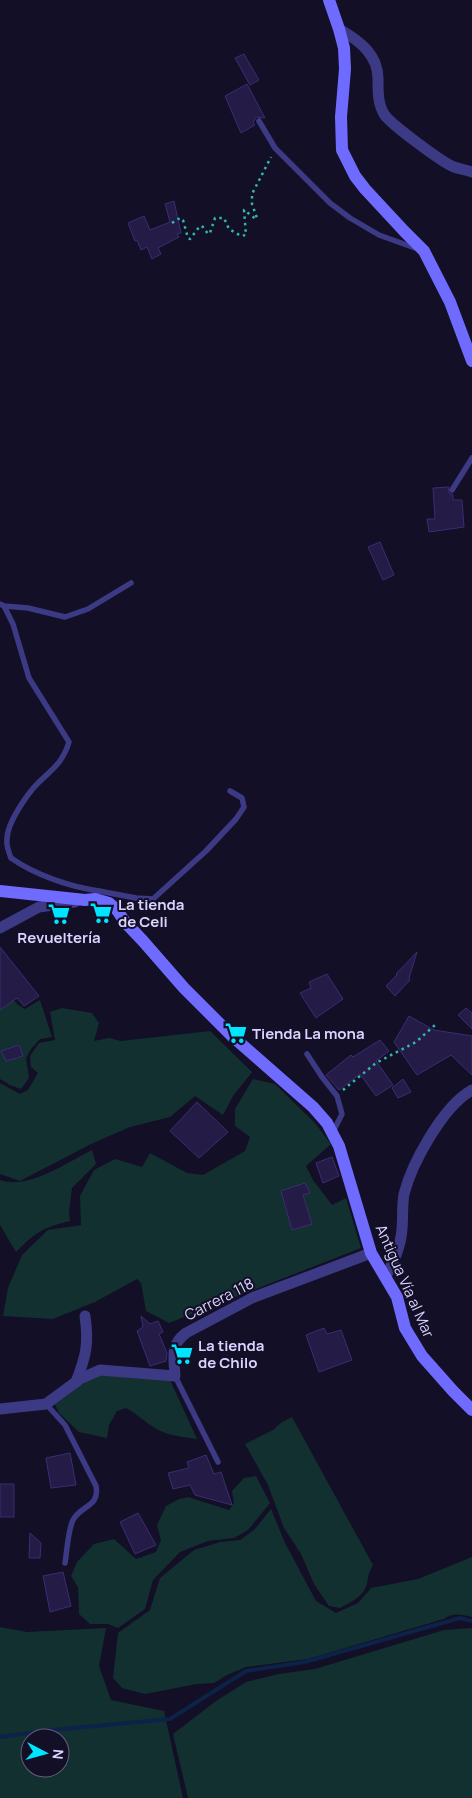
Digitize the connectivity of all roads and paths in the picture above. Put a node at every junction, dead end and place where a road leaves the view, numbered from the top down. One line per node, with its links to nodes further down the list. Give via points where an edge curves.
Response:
1 (329, 0): 2 (main road)
2 (340, 29): 5 (street, via 357,39 374,57 379,74 379,102 385,116 439,158 453,167); 7 (main road, via 345,70 342,150 365,189)
3 (259, 121): 4 (lane)
4 (275, 148): 6 (path, via 252,194 257,218 244,210 246,235 241,236 229,229 224,218 215,218 208,234 200,226 190,239 180,218); 7 (lane, via 330,203 350,218 379,235)
5 (472, 172)
6 (172, 223)
7 (424, 251): 8 (main road, via 450,302)
8 (472, 361)
9 (472, 458): 10 (lane)
10 (452, 490)
11 (131, 583): 12 (lane, via 88,609 65,618)
12 (2, 605): 15 (lane, via 13,624 29,678 69,742 56,768 37,784 14,817 6,840 11,858 25,868 83,889)
13 (230, 791): 15 (lane, via 242,798 244,807 236,820 152,899)
14 (0, 891): 16 (main road, Antigua Vía al Mar)
15 (99, 891): 16 (lane)
16 (84, 900): 17 (street, via 39,907); 22 (main road, Antigua Vía al Mar, via 109,903 117,910 184,988 232,1036 313,1107)
17 (0, 928)
18 (435, 1025): 21 (path, via 416,1042 376,1063)
19 (307, 1054): 21 (lane)
20 (472, 1090): 24 (street, via 461,1096 421,1151 404,1195 402,1232 396,1258)
21 (337, 1096): 22 (lane, via 342,1114)
22 (333, 1132): 23 (main road, Antigua Vía al Mar)
23 (371, 1253): 24 (main road, Antigua Vía al Mar); 26 (street, Carrera 118, via 252,1298 186,1333 177,1340)
24 (386, 1276): 30 (main road, Antigua Vía al Mar, via 397,1297 405,1328 422,1356)
25 (85, 1316): 27 (street, via 88,1343)
26 (174, 1376): 27 (street, via 100,1370); 31 (lane)
27 (76, 1382): 28 (street)
28 (46, 1404): 29 (street); 32 (lane, via 65,1425 98,1493 74,1519)
29 (0, 1409)
30 (472, 1410)
31 (218, 1462)
32 (65, 1563)

